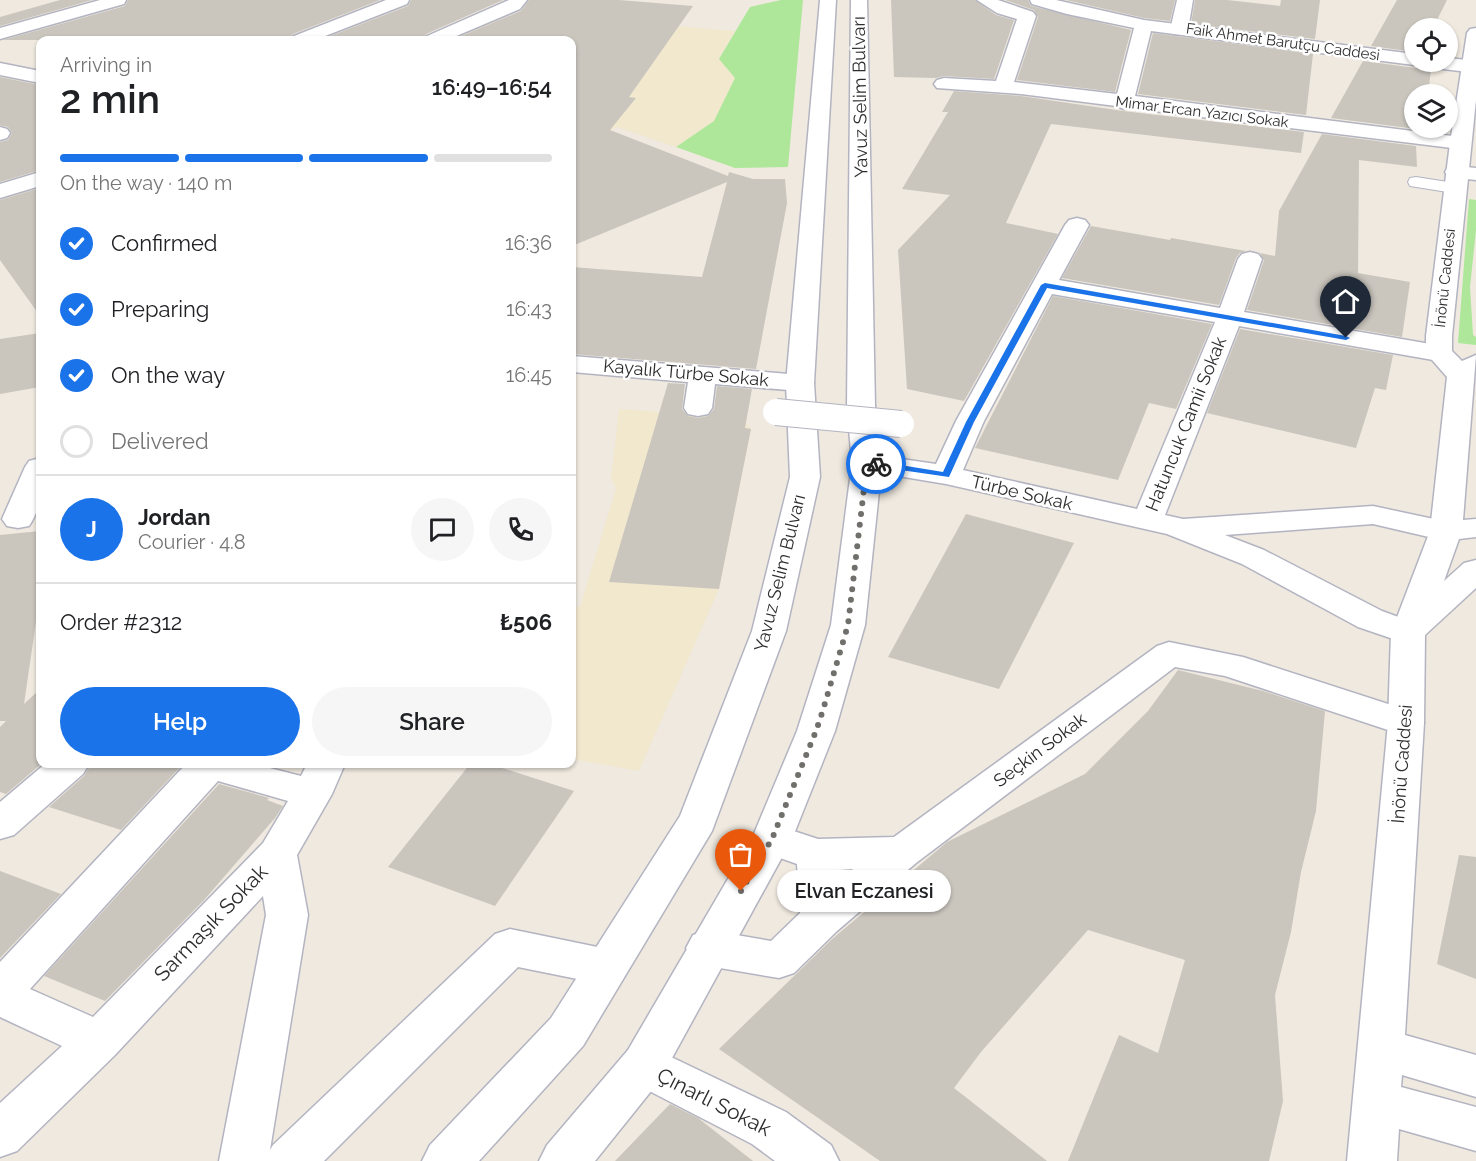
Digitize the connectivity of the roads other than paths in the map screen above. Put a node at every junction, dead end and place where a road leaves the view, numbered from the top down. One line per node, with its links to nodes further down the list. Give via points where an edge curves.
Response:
1 (118, 0): 12 (street)
2 (400, 0): 13 (street)
3 (519, 0): 14 (street)
4 (828, 0): 33 (street, Yavuz Selim Bulvarı)
5 (859, 0): 36 (street, Yavuz Selim Bulvarı, via 861,406)
6 (985, 0): 21 (street, via 1027,16)
7 (1038, 0): 9 (street)
8 (1185, 0): 10 (street, Faik Ahmet Barutçu Caddesi)
9 (1144, 25): 10 (street); 22 (street)
10 (1179, 30): 15 (street, Faik Ahmet Barutçu Caddesi)
11 (1476, 33): 17 (street, İnönü Caddesi)
12 (0, 34)
13 (310, 36)
14 (442, 36)
15 (1404, 58)
16 (1458, 64): 17 (street)
17 (1473, 66): 23 (street, İnönü Caddesi)
18 (0, 69): 19 (street)
19 (36, 77)
20 (944, 84): 21 (street, Mimar Ercan Yazıcı Sokak)
21 (1003, 87): 22 (street, Mimar Ercan Yazıcı Sokak)
22 (1124, 102): 23 (street, Mimar Ercan Yazıcı Sokak)
23 (1460, 143): 24 (street, İnönü Caddesi)
24 (1462, 178): 25 (lane); 31 (street, İnönü Caddesi, via 1442,288)
25 (1416, 182)
26 (1077, 225): 28 (street)
27 (1250, 259): 29 (street, Hatuncuk Camii Sokak)
28 (1045, 285): 29 (street); 37 (street, via 970,422)
29 (1229, 318): 31 (street); 40 (street, Hatuncuk Camii Sokak)
30 (576, 364): 32 (street, Kayalık Türbe Sokak)
31 (1459, 364): 41 (street, İnönü Caddesi)
32 (703, 375): 33 (street, Kayalık Türbe Sokak); 34 (street)
33 (800, 382): 56 (street, Yavuz Selim Bulvarı, via 805,477 769,631 698,820)
34 (698, 408)
35 (777, 412): 36 (street, bridge, via 899,429)
36 (866, 447): 37 (street, Türbe Sokak); 50 (street, Yavuz Selim Bulvarı, via 848,625 816,731)
37 (946, 476): 40 (street, Türbe Sokak)
38 (36, 477): 39 (street)
39 (19, 520)
40 (1162, 525): 41 (street, Türbe Sokak, via 1272,524 1373,515); 43 (street, Türbe Sokak, via 1253,556 1370,620)
41 (1461, 530): 43 (street, İnönü Caddesi)
42 (1476, 570): 43 (street)
43 (1407, 633): 44 (street, İnönü Caddesi)
44 (1406, 723): 51 (street, Seçkin Sokak, via 1230,665 1169,654); 59 (street, İnönü Caddesi)
45 (65, 768): 49 (street)
46 (204, 768): 57 (street)
47 (238, 768): 48 (street)
48 (319, 779): 52 (street)
49 (0, 825)
50 (772, 839): 53 (street); 55 (street, Yavuz Selim Bulvarı)
51 (902, 852): 53 (street); 54 (street, Seçkin Sokak)
52 (278, 854): 58 (street, Sarmaşık Sokak); 65 (street, Sarmaşık Sokak, via 287,915)
53 (817, 855): 54 (street)
54 (822, 919): 55 (street, Seçkin Sokak, via 779,960)
55 (708, 948): 60 (street, Yavuz Selim Bulvarı)
56 (607, 968): 66 (street, via 510,946); 67 (street, Yavuz Selim Bulvarı, via 567,1032)
57 (0, 994): 58 (street)
58 (99, 1041): 64 (street, Sarmaşık Sokak)
59 (1382, 1049): 61 (street); 62 (street, İnönü Caddesi)
60 (644, 1065): 68 (street, Yavuz Selim Bulvarı); 69 (street, Çınarlı Sokak, via 769,1128)
61 (1476, 1076)
62 (1378, 1102): 63 (street); 70 (street, İnönü Caddesi)
63 (1476, 1129)
64 (0, 1135)
65 (244, 1161)
66 (290, 1161)
67 (447, 1161)
68 (564, 1161)
69 (814, 1161)
70 (1372, 1161)

